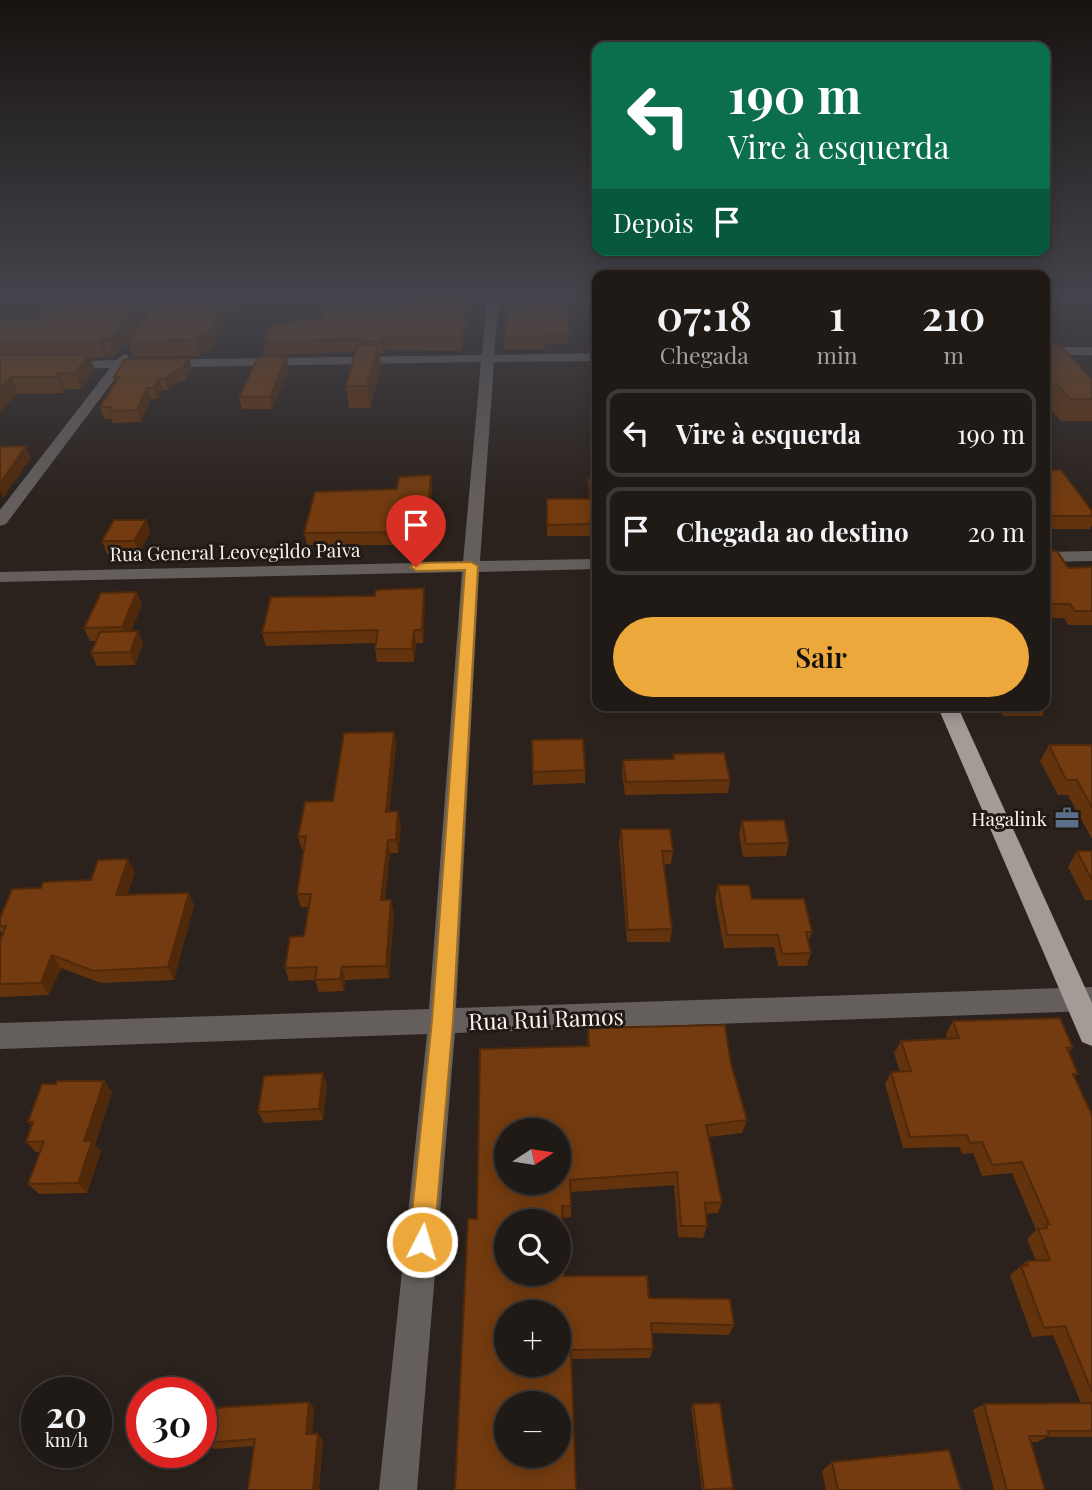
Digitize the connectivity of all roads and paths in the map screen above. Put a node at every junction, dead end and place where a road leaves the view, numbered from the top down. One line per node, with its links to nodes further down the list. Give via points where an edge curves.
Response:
1 (120, 364): 5 (street)
2 (53, 365): 3 (street)
3 (84, 365)
4 (488, 365): 9 (street)
5 (0, 521)
6 (1092, 556): 7 (street)
7 (1050, 557)
8 (592, 564): 9 (street, Rua General Leovegildo Paiva)
9 (471, 566): 10 (street, Rua General Leovegildo Paiva); 13 (street)
10 (0, 577)
11 (950, 711): 12 (main road)
12 (1085, 1000): 13 (street, Rua Rui Ramos); 14 (main road)
13 (442, 1021): 15 (street, Rua Rui Ramos); 16 (street)
14 (1092, 1033)
15 (0, 1036)
16 (398, 1490)

